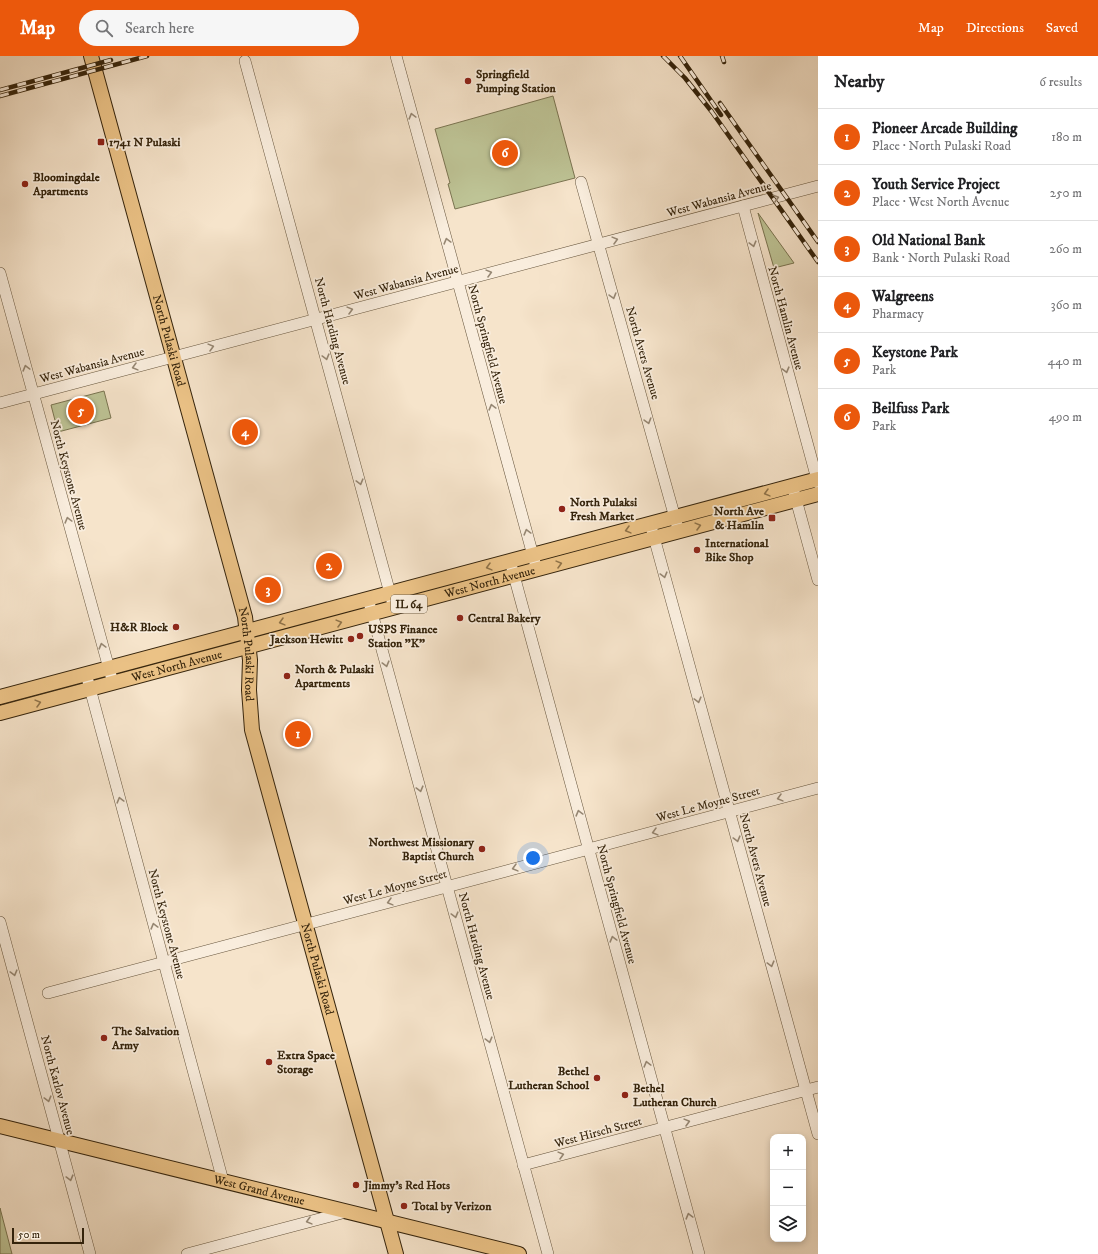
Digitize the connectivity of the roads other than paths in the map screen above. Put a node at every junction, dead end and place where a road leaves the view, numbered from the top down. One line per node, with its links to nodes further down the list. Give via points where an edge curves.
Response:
1 (91, 56): 11 (main road, North Pulaski Road)
2 (396, 56): 9 (street, North Springfield Avenue, one-way to 2)
3 (245, 61): 10 (street, North Harding Avenue)
4 (581, 182): 7 (street, North Avers Avenue)
5 (818, 186): 6 (street, West Wabansia Avenue, one-way to 5)
6 (743, 206): 7 (street, West Wabansia Avenue, one-way to 6); 14 (street, North Hamlin Avenue, one-way to 14)
7 (599, 244): 9 (street, West Wabansia Avenue, one-way to 7); 18 (street, North Avers Avenue, one-way to 18)
8 (0, 273): 12 (street, North Keystone Avenue, one-way to 8)
9 (458, 282): 10 (street, West Wabansia Avenue, one-way to 9); 22 (street, North Springfield Avenue, one-way to 9)
10 (316, 319): 11 (street, West Wabansia Avenue, one-way to 10); 27 (street, North Harding Avenue, one-way to 27)
11 (173, 357): 12 (street, West Wabansia Avenue, one-way to 12); 31 (main road, North Pulaski Road, via 245,617)
12 (33, 395): 13 (street, West Wabansia Avenue); 33 (street, North Keystone Avenue, one-way to 12)
13 (0, 403)
14 (818, 480): 15 (main road, West North Avenue / IL 64)
15 (792, 486): 17 (street); 18 (main road, West North Avenue / IL 64, one-way to 18)
16 (818, 494): 17 (main road, West North Avenue / IL 64)
17 (796, 500): 20 (main road, West North Avenue / IL 64, one-way to 17); 26 (street)
18 (675, 517): 19 (main road, West North Avenue / IL 64); 20 (street, North Avers Avenue)
19 (650, 524): 21 (street, North Avers Avenue); 22 (main road, West North Avenue / IL 64, one-way to 22)
20 (679, 532): 21 (main road, West North Avenue / IL 64)
21 (654, 538): 24 (main road, West North Avenue / IL 64, one-way to 21); 40 (street, North Avers Avenue, one-way to 40)
22 (533, 555): 23 (main road, West North Avenue / IL 64); 24 (street, North Springfield Avenue)
23 (510, 561): 25 (street, North Springfield Avenue); 27 (main road, West North Avenue / IL 64, one-way to 27)
24 (537, 570): 25 (main road, West North Avenue / IL 64)
25 (514, 576): 29 (main road, West North Avenue / IL 64); 41 (street, North Springfield Avenue, one-way to 25)
26 (818, 580)
27 (390, 593): 28 (main road, West North Avenue / IL 64); 29 (street, North Harding Avenue)
28 (368, 599): 30 (street, North Harding Avenue); 31 (main road, West North Avenue / IL 64, one-way to 31)
29 (394, 608): 30 (main road, West North Avenue / IL 64)
30 (372, 614): 32 (main road, West North Avenue / IL 64, one-way to 30); 42 (street, North Harding Avenue, one-way to 42)
31 (246, 632): 32 (main road, North Pulaski Road); 33 (main road, West North Avenue / IL 64)
32 (249, 647): 35 (main road, West North Avenue / IL 64); 44 (main road, North Pulaski Road, via 252,730)
33 (108, 668): 34 (main road, West North Avenue / IL 64); 35 (street, North Keystone Avenue)
34 (86, 674): 36 (street, North Keystone Avenue); 37 (main road, West North Avenue / IL 64)
35 (113, 683): 36 (main road, West North Avenue / IL 64)
36 (90, 690): 38 (main road, West North Avenue / IL 64, one-way to 36); 45 (street, North Keystone Avenue, one-way to 36)
37 (0, 697)
38 (0, 713)
39 (818, 788): 40 (street, West Le Moyne Street, one-way to 40)
40 (729, 812): 41 (street, West Le Moyne Street, one-way to 41); 48 (street, North Avers Avenue, one-way to 48)
41 (588, 849): 42 (street, West Le Moyne Street, one-way to 42); 50 (street, North Springfield Avenue, one-way to 41)
42 (447, 886): 44 (street, West Le Moyne Street, one-way to 44); 53 (street, North Harding Avenue, one-way to 53)
43 (0, 922): 52 (street, North Karlov Avenue, one-way to 52)
44 (305, 924): 45 (street, West Le Moyne Street); 56 (main road, North Pulaski Road)
45 (164, 963): 46 (street, West Le Moyne Street); 54 (street, North Keystone Avenue)
46 (48, 993)
47 (818, 1087): 48 (street, West Hirsch Street)
48 (806, 1090): 50 (street, West Hirsch Street, one-way to 48); 51 (street, North Avers Avenue)
49 (0, 1126): 52 (main road, West Grand Avenue)
50 (665, 1128): 53 (street, West Hirsch Street, one-way to 50); 62 (street, North Springfield Avenue, one-way to 50)
51 (818, 1134)
52 (59, 1140): 54 (main road, West Grand Avenue); 57 (street, North Karlov Avenue, one-way to 57)
53 (523, 1165): 61 (street, North Harding Avenue)
54 (223, 1181): 55 (main road, West Grand Avenue)
55 (346, 1212): 56 (main road, West Grand Avenue); 58 (street, one-way to 58)
56 (387, 1222): 59 (main road, North Pulaski Road); 60 (main road, West Grand Avenue)
57 (90, 1254)
58 (187, 1254)
59 (396, 1254)
60 (518, 1254)
61 (548, 1254)
62 (699, 1254)

